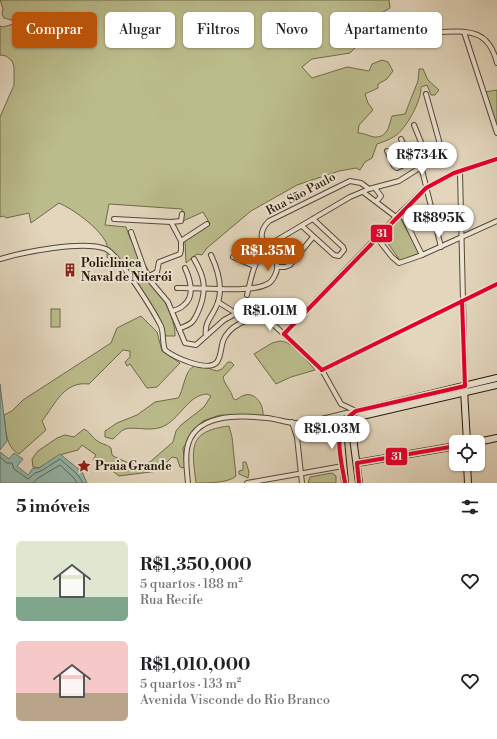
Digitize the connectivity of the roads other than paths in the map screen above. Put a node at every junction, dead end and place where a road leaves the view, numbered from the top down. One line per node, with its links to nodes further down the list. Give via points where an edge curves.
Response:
1 (442, 31): 2 (street)
2 (464, 32): 3 (street, via 485,40 494,52); 6 (street)
3 (497, 63)
4 (426, 94): 11 (street)
5 (414, 125): 10 (street)
6 (497, 133)
7 (401, 139): 13 (street)
8 (387, 150): 13 (street, via 396,168)
9 (450, 152): 11 (street)
10 (426, 155): 13 (street); 14 (street)
11 (443, 155): 14 (street)
12 (497, 159): 16 (street)
13 (411, 162)
14 (429, 162): 15 (street)
15 (421, 166): 17 (street, via 399,180); 18 (street)
16 (460, 172): 18 (street); 33 (street)
17 (375, 188): 19 (street); 21 (street, via 381,196)
18 (426, 188): 22 (street); 37 (street)
19 (369, 189): 20 (street); 36 (street, Rua São Paulo, via 361,183 350,181 269,221 261,235)
20 (363, 192): 21 (street); 26 (street)
21 (377, 201): 24 (street)
22 (401, 212): 24 (street); 39 (street)
23 (182, 214): 28 (street, via 181,221)
24 (396, 217): 34 (street)
25 (114, 219): 28 (street)
26 (313, 219): 30 (street); 32 (street, via 344,250 336,256)
27 (497, 221): 33 (street)
28 (171, 222): 35 (street)
29 (207, 224): 35 (street)
30 (302, 226): 32 (street); 36 (street)
31 (131, 232): 46 (street)
32 (313, 237): 44 (street, via 290,265 285,268)
33 (462, 237): 37 (street); 54 (street)
34 (377, 238): 39 (street, via 399,263); 61 (street)
35 (181, 241): 46 (street, via 180,254 159,262 157,272)
36 (266, 247): 43 (street); 44 (street)
37 (441, 247): 39 (street)
38 (211, 255): 51 (street, via 217,268)
39 (422, 255)
40 (233, 257): 43 (street)
41 (0, 259): 59 (street, via 53,248 106,249 121,264 157,319 162,330 165,350 193,363 207,366 214,364 227,334)
42 (194, 259): 50 (street)
43 (254, 266): 52 (street)
44 (278, 267): 52 (street, via 269,283 258,288)
45 (185, 268): 48 (street)
46 (147, 277): 56 (street, via 168,302)
47 (497, 284): 54 (street)
48 (191, 287): 49 (street); 50 (street); 56 (street, via 190,297 184,305)
49 (176, 288)
50 (206, 288): 51 (street); 60 (street, via 198,312 191,323)
51 (219, 288): 52 (street); 55 (street)
52 (249, 288): 53 (street)
53 (247, 295)
54 (462, 301): 63 (street); 66 (street)
55 (218, 302): 57 (street); 62 (street, via 205,327)
56 (172, 311): 60 (street)
57 (237, 313): 58 (street); 59 (street); 62 (street, via 224,320)
58 (264, 318): 59 (street); 61 (street)
59 (244, 321)
60 (179, 329): 62 (street, via 188,345 196,345)
61 (284, 334): 63 (street)
62 (206, 336)
63 (322, 370): 67 (street, via 341,404)
64 (497, 378): 66 (main road)
65 (497, 385): 66 (main road)
66 (464, 389): 67 (main road); 69 (main road); 73 (main road, via 362,416 352,425)
67 (355, 411): 68 (street, via 306,422); 74 (main road, via 340,428)
68 (292, 422): 76 (street, via 296,428); 77 (street, via 262,417 238,417 203,424 194,433 188,445)
69 (467, 435)
70 (497, 438): 71 (main road)
71 (485, 441)
72 (449, 447): 73 (main road)
73 (357, 463): 81 (main road)
74 (343, 466): 76 (street); 80 (main road)
75 (467, 471): 82 (main road)
76 (301, 473): 78 (street); 79 (street)
77 (188, 483)
78 (247, 483)
79 (302, 483)
80 (345, 483)
81 (359, 483)
82 (468, 483)

